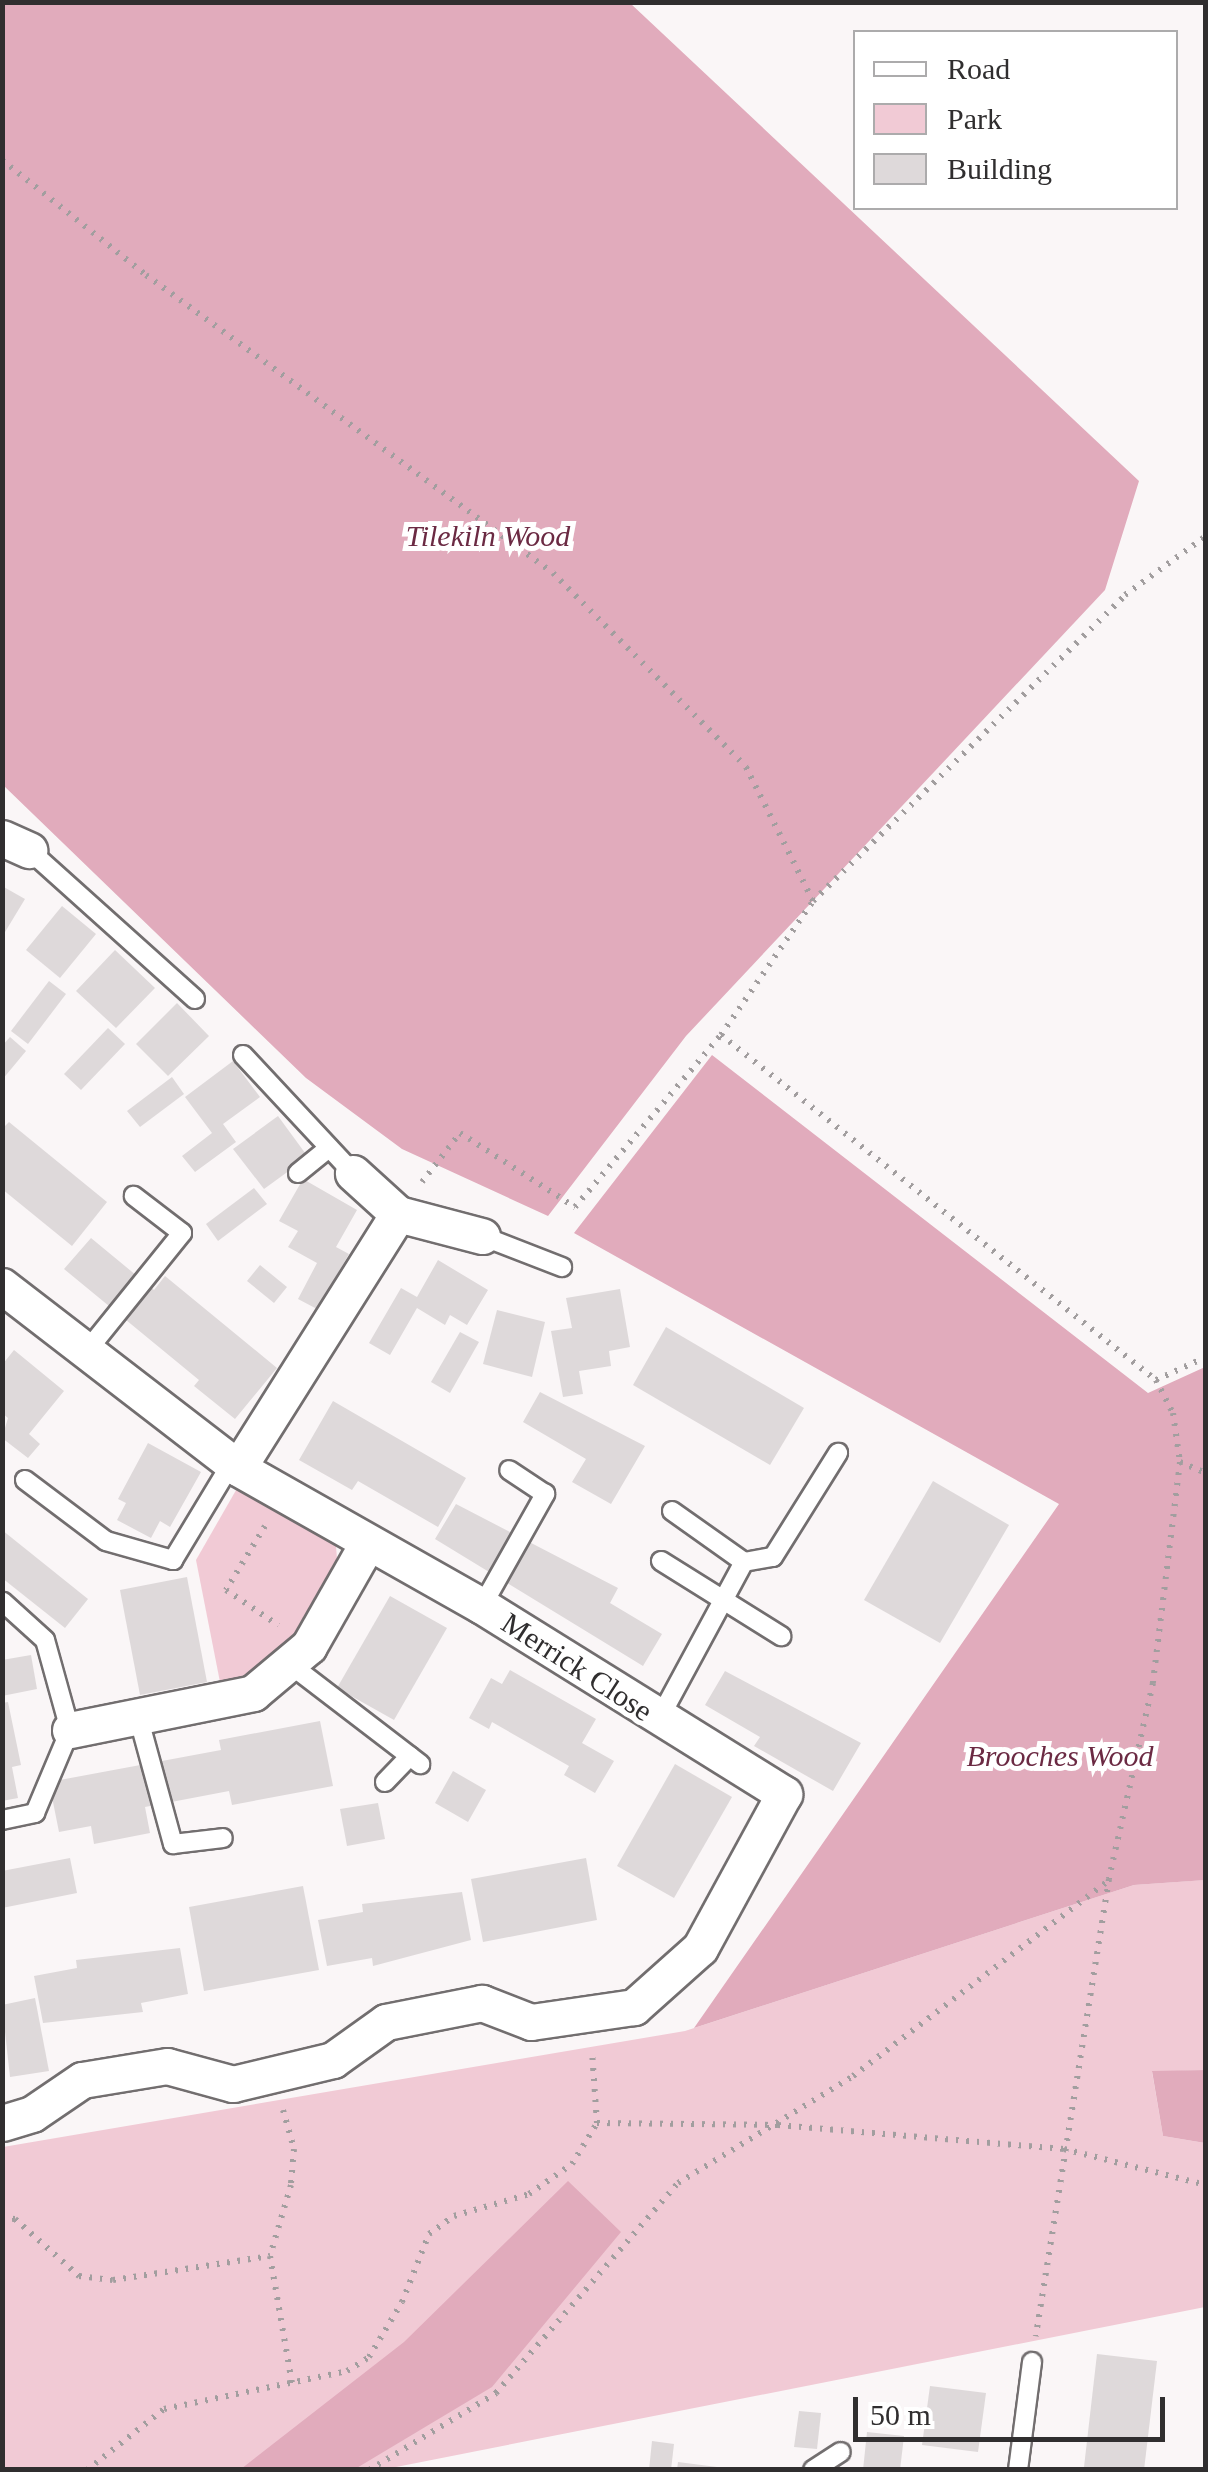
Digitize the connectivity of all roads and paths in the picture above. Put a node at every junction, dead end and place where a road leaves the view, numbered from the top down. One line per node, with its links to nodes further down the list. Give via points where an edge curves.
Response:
1 (2, 160): 4 (path, via 146,275 553,573 746,767)
2 (1206, 536): 4 (path, via 1125,594)
3 (16, 844): 5 (lane)
4 (813, 901): 6 (path)
5 (194, 999)
6 (721, 1035): 11 (path, via 575,1207 460,1133); 17 (path)
7 (243, 1055): 8 (lane)
8 (341, 1161): 9 (lane); 11 (street)
9 (298, 1174)
10 (134, 1196): 15 (lane, via 182,1233)
11 (398, 1214): 12 (street); 20 (street)
12 (482, 1236): 13 (lane)
13 (562, 1267)
14 (2, 1286): 15 (street, Merrick Close)
15 (86, 1352): 20 (street, Merrick Close)
16 (1206, 1356): 17 (path)
17 (1156, 1380): 19 (path, via 1173,1413)
18 (838, 1453): 28 (lane, via 774,1557)
19 (1180, 1462): 22 (path); 40 (path, via 1152,1683)
20 (235, 1466): 23 (lane, via 173,1560 106,1541); 24 (street, Merrick Close)
21 (509, 1470): 31 (lane, via 545,1494)
22 (1206, 1473)
23 (25, 1480)
24 (283, 1495): 26 (street, Merrick Close); 33 (path, via 226,1590)
25 (672, 1512): 28 (lane)
26 (367, 1544): 31 (street, Merrick Close); 33 (street)
27 (661, 1561): 29 (lane)
28 (744, 1562): 29 (lane)
29 (724, 1600): 32 (lane); 35 (lane)
30 (3, 1602): 36 (lane, via 44,1640)
31 (482, 1606): 35 (street, Merrick Close)
32 (782, 1636)
33 (300, 1655): 34 (street, via 254,1693); 37 (lane, via 415,1760)
34 (138, 1716): 36 (street); 39 (lane, via 173,1844)
35 (659, 1719): 41 (street, Merrick Close, via 784,1794 700,1948 634,2007)
36 (70, 1730): 38 (lane, via 36,1813)
37 (385, 1782)
38 (2, 1820)
39 (223, 1838)
40 (1109, 1879): 45 (path, via 980,1984); 46 (path)
41 (585, 2015): 42 (street, via 531,2022 482,2003 386,2022 332,2060); 44 (path, via 598,2084)
42 (273, 2075): 43 (street, via 233,2084 154,2066 82,2080 32,2114); 49 (path, via 294,2148)
43 (2, 2123)
44 (597, 2123): 45 (path); 51 (path, via 572,2164 529,2194 454,2216 429,2234 402,2302 369,2357 347,2371)
45 (778, 2125): 46 (path); 54 (path, via 678,2183 496,2394)
46 (1064, 2149): 47 (path); 50 (path)
47 (1206, 2185)
48 (2, 2218): 49 (path, via 15,2219 78,2276 113,2280)
49 (270, 2256): 51 (path)
50 (1032, 2362): 56 (lane)
51 (292, 2384): 53 (path, via 164,2409)
52 (841, 2452): 55 (lane)
53 (87, 2470)
54 (369, 2470)
55 (813, 2470)
56 (1018, 2470)

